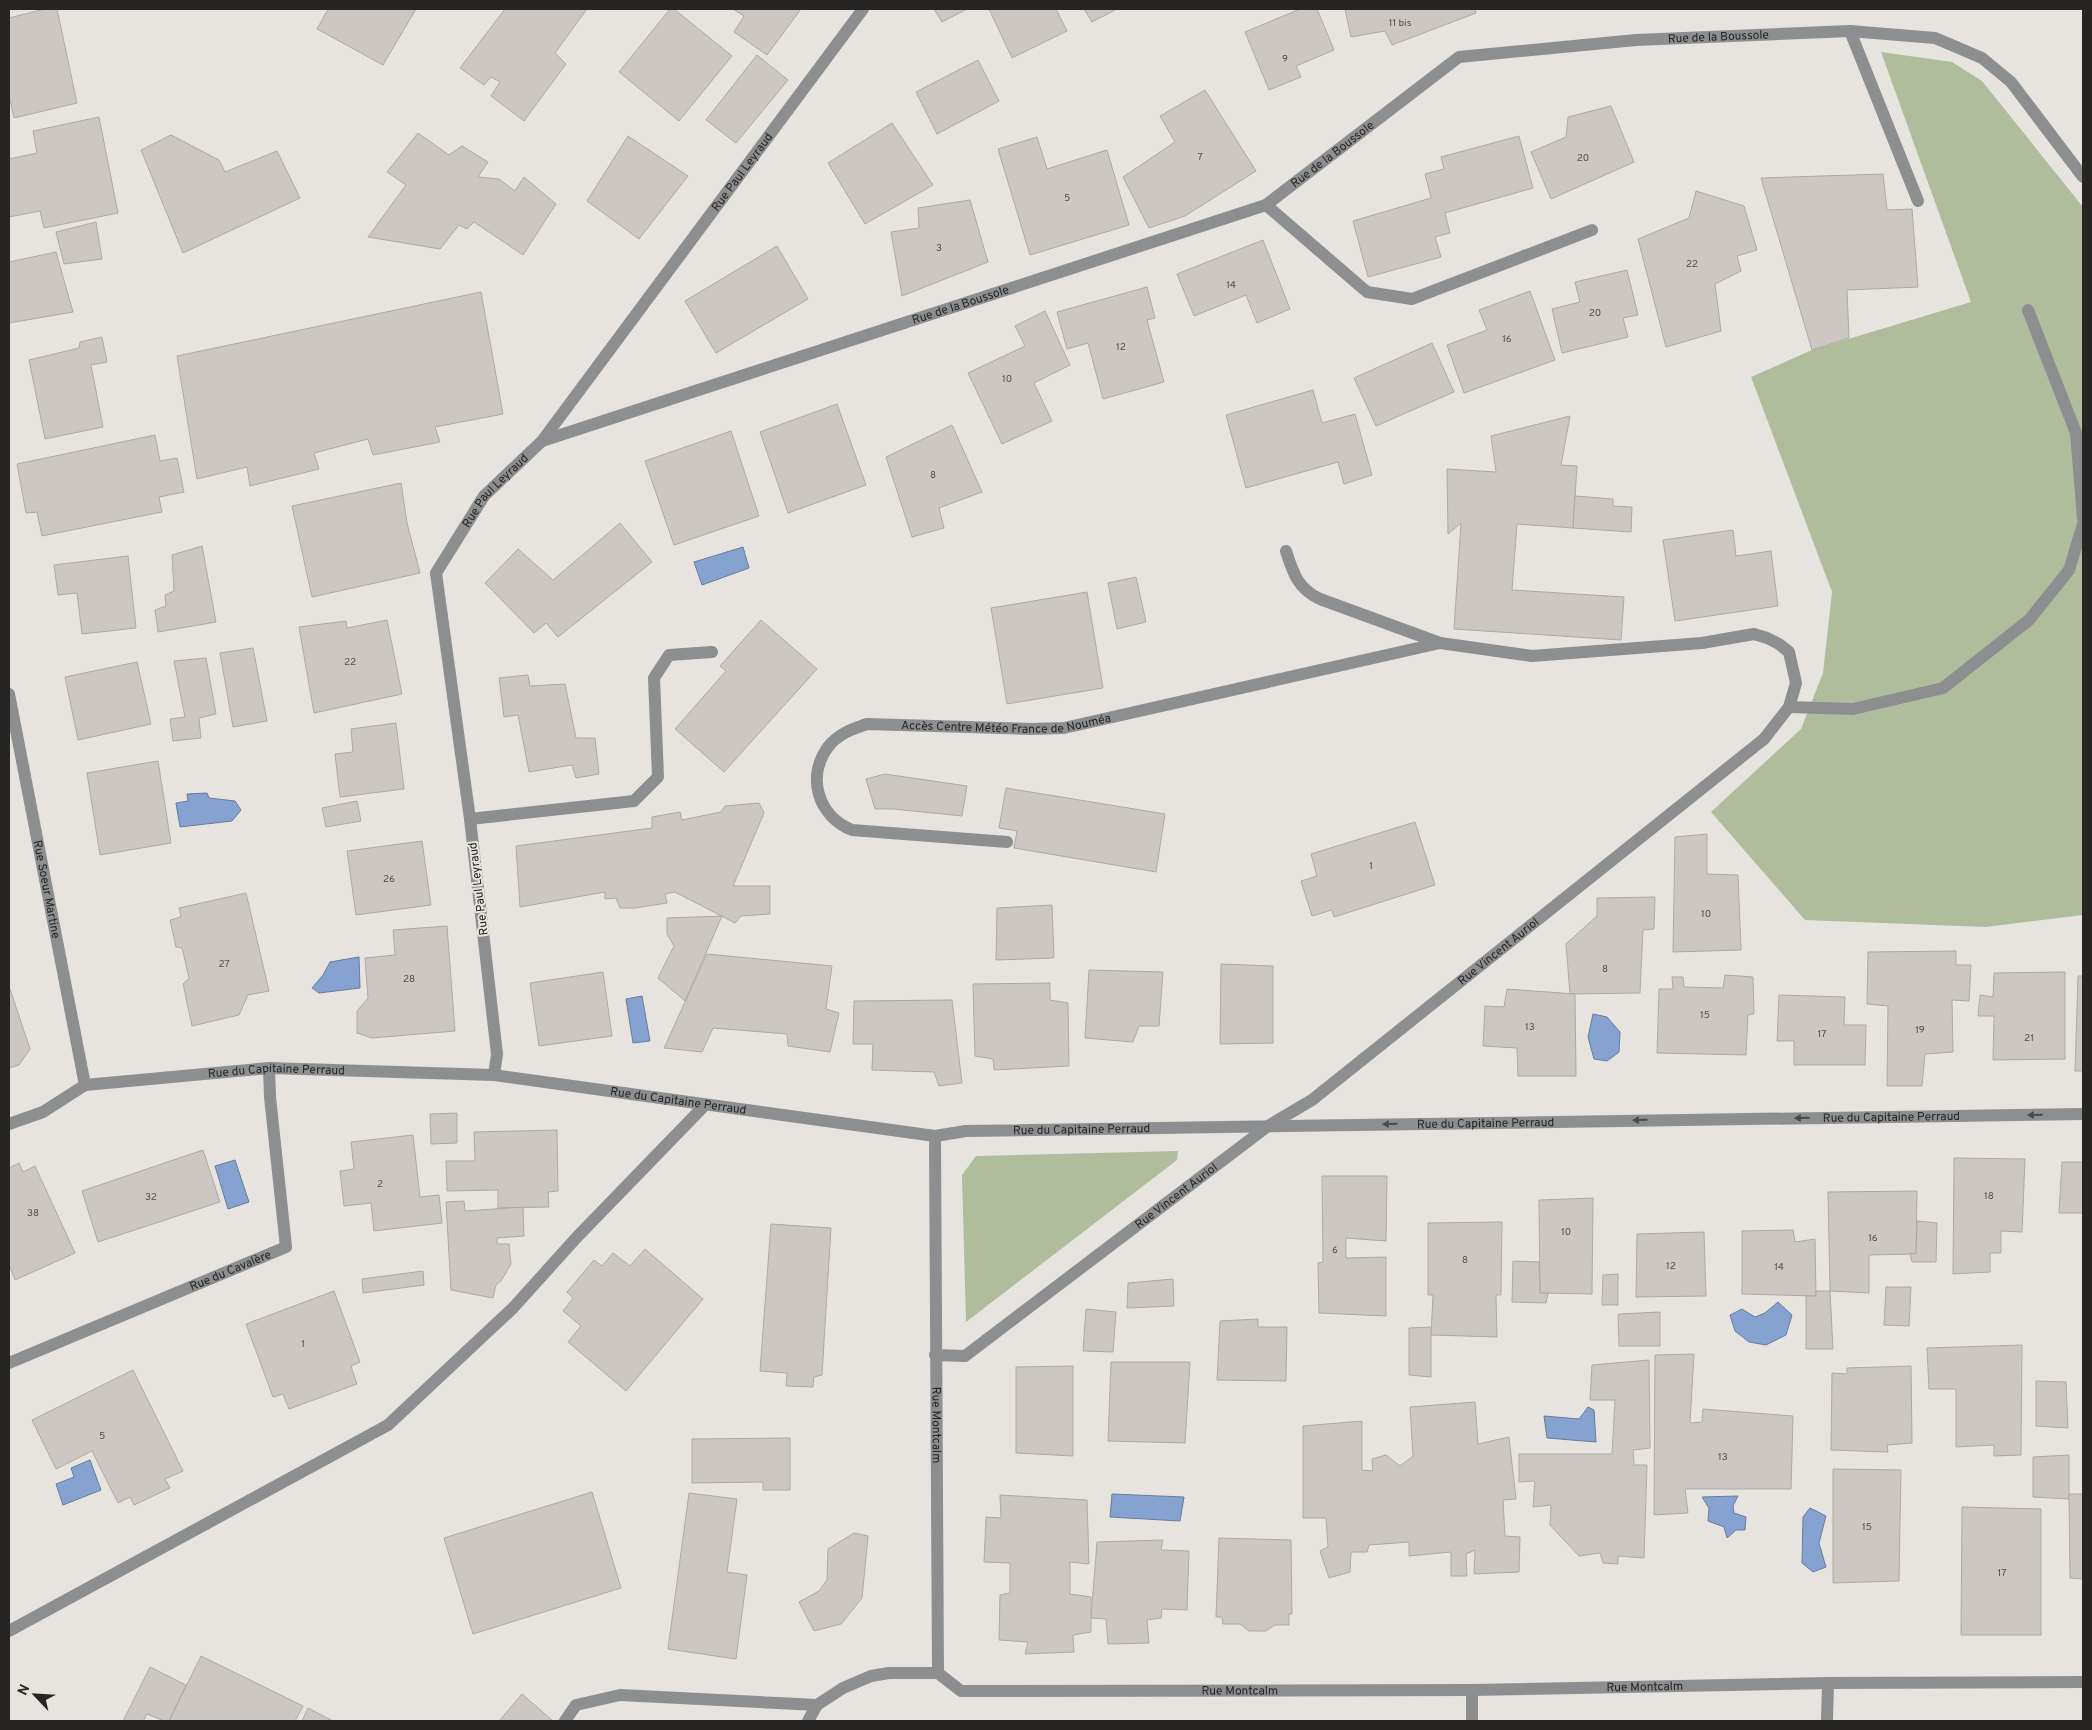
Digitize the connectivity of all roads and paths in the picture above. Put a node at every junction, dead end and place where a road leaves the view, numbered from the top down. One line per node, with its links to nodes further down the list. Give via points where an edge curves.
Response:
1 (863, 9): 8 (street, Rue Paul Leyraud)
2 (1850, 31): 3 (street, Rue de la Boussole, via 1935,38 1982,58 2011,82); 4 (street); 5 (street, Rue de la Boussole, via 1636,40 1459,57)
3 (2083, 177)
4 (1918, 201)
5 (1266, 205): 6 (street, via 1367,292 1412,299); 8 (street, Rue de la Boussole)
6 (1592, 230)
7 (2028, 310): 9 (street, via 2076,433)
8 (542, 441): 17 (street, Rue Paul Leyraud, via 484,496 436,573)
9 (2083, 518)
10 (2083, 524): 16 (street, via 2069,570 2029,620 1944,688 1853,709)
11 (1286, 551): 12 (street, Accès Centre Météo France de Nouméa, via 1294,577 1312,595)
12 (1440, 643): 14 (street, Accès Centre Météo France de Nouméa); 18 (street, Accès Centre Météo France de Nouméa, via 1064,728 867,724 848,730 828,747 822,757 816,777 820,796 828,813 843,826 852,830)
13 (712, 652): 17 (street, via 669,655 654,678 658,777 634,801)
14 (1532, 656): 16 (street, Rue Vincent Auriol, via 1702,643 1754,634 1789,652 1796,683)
15 (9, 694): 21 (street, Rue Soeur Martine)
16 (1789, 707): 25 (street, Rue Vincent Auriol, via 1764,739 1733,764 1312,1100)
17 (470, 819): 20 (street, Rue Paul Leyraud, via 497,1054)
18 (1007, 842)
19 (270, 1068): 20 (street, Rue du Capitaine Perraud); 21 (street, Rue du Capitaine Perraud); 28 (street, Rue du Cavalère, via 286,1247)
20 (494, 1075): 22 (street, Rue du Capitaine Perraud)
21 (85, 1085): 24 (street, via 43,1112)
22 (705, 1104): 26 (street, Rue du Capitaine Perraud); 29 (street, via 513,1308 388,1425)
23 (2083, 1114): 25 (street, Rue du Capitaine Perraud, one-way to 25)
24 (9, 1124)
25 (1268, 1126): 26 (street, Rue du Capitaine Perraud, via 966,1130); 27 (street, Rue Vincent Auriol, via 965,1356)
26 (935, 1136): 27 (street, Rue Montcalm)
27 (935, 1355): 30 (street, Rue Montcalm)
28 (9, 1363)
29 (9, 1631)
30 (938, 1673): 33 (street, Rue Montcalm, via 961,1691); 34 (street, via 871,1676 842,1688)
31 (2083, 1682): 32 (street, Rue Montcalm)
32 (1828, 1683): 33 (street, Rue Montcalm); 38 (street)
33 (1472, 1690): 37 (street)
34 (817, 1705): 35 (street, via 620,1695 576,1705); 36 (street)
35 (565, 1721)
36 (808, 1721)
37 (1472, 1721)
38 (1828, 1721)

